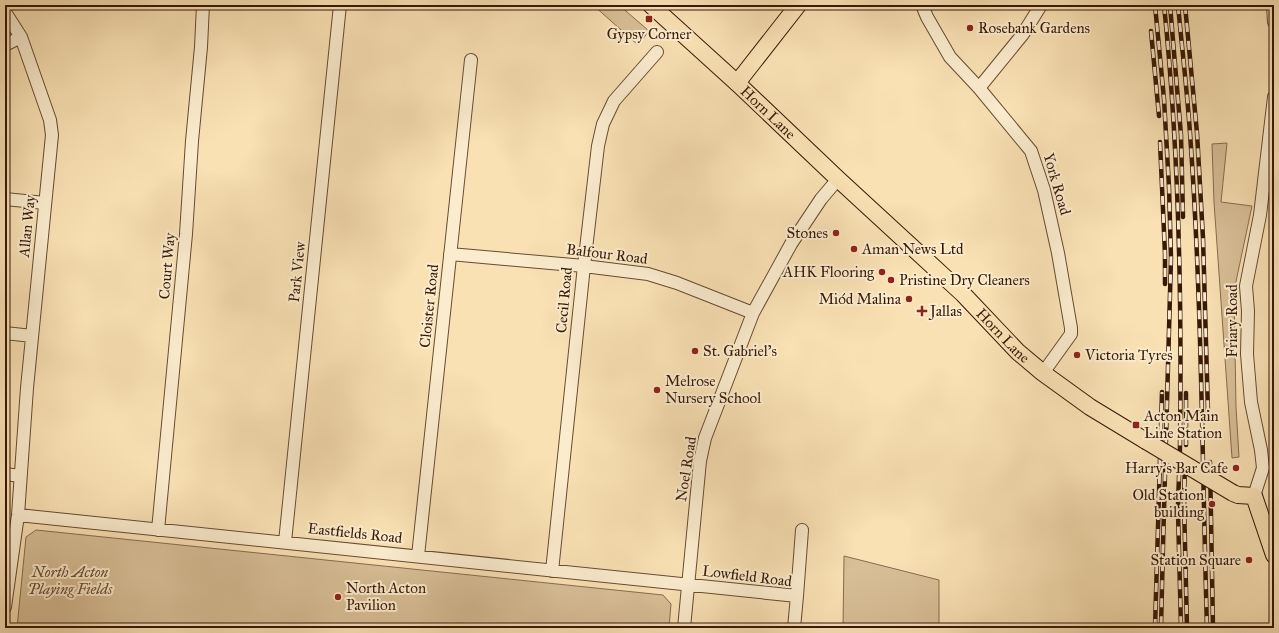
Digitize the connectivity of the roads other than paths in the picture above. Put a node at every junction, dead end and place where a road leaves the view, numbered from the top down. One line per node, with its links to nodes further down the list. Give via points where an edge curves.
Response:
1 (203, 5): 31 (street, Court Way, via 186,234)
2 (340, 5): 33 (street, Park View)
3 (651, 5): 14 (main road, Horn Lane)
4 (798, 5): 14 (main road)
5 (922, 5): 15 (street, York Road, via 950,57)
6 (1041, 5): 15 (street, via 1023,34)
7 (1273, 5): 9 (street)
8 (8, 16): 10 (street, Allan Way)
9 (1274, 22)
10 (21, 37): 11 (street); 20 (street, Allan Way, via 52,127)
11 (5, 45)
12 (657, 52): 22 (street, Cecil Road, via 614,101 603,124 598,146)
13 (471, 60): 21 (street, Cloister Road)
14 (737, 83): 18 (main road, Horn Lane)
15 (979, 88): 26 (street, York Road, via 1032,151 1047,204 1071,334)
16 (1274, 97): 17 (street, Friary Road)
17 (1271, 144): 29 (street, Friary Road, via 1246,286 1251,402 1263,468)
18 (838, 179): 23 (street, Noel Road, via 821,199 791,244); 26 (main road, Horn Lane, via 963,294 1018,352)
19 (5, 199): 20 (street)
20 (45, 203): 25 (street, Allan Way)
21 (450, 254): 22 (street, Balfour Road); 34 (street, Cloister Road)
22 (584, 266): 23 (street, Balfour Road, via 648,274); 36 (street, Cecil Road)
23 (754, 313): 37 (street, Noel Road, via 705,438 700,461)
24 (5, 333): 25 (street)
25 (32, 336): 28 (street, Allan Way)
26 (1043, 373): 29 (main road, Horn Lane, bridge, via 1090,407 1233,493)
27 (5, 474): 28 (street)
28 (20, 476): 30 (street, Allan Way)
29 (1254, 496): 35 (main road)
30 (18, 515): 31 (street, Eastfields Road); 39 (street, Allan Way)
31 (158, 530): 33 (street, Eastfields Road)
32 (802, 530): 38 (street)
33 (285, 542): 34 (street, Eastfields Road)
34 (418, 556): 36 (street, Eastfields Road)
35 (1274, 556)
36 (552, 571): 37 (street, Eastfields Road)
37 (689, 585): 38 (street, Lowfield Road); 40 (street, Noel Road)
38 (797, 596): 41 (street, Lowfield Road)
39 (5, 607)
40 (684, 628)
41 (794, 628)

